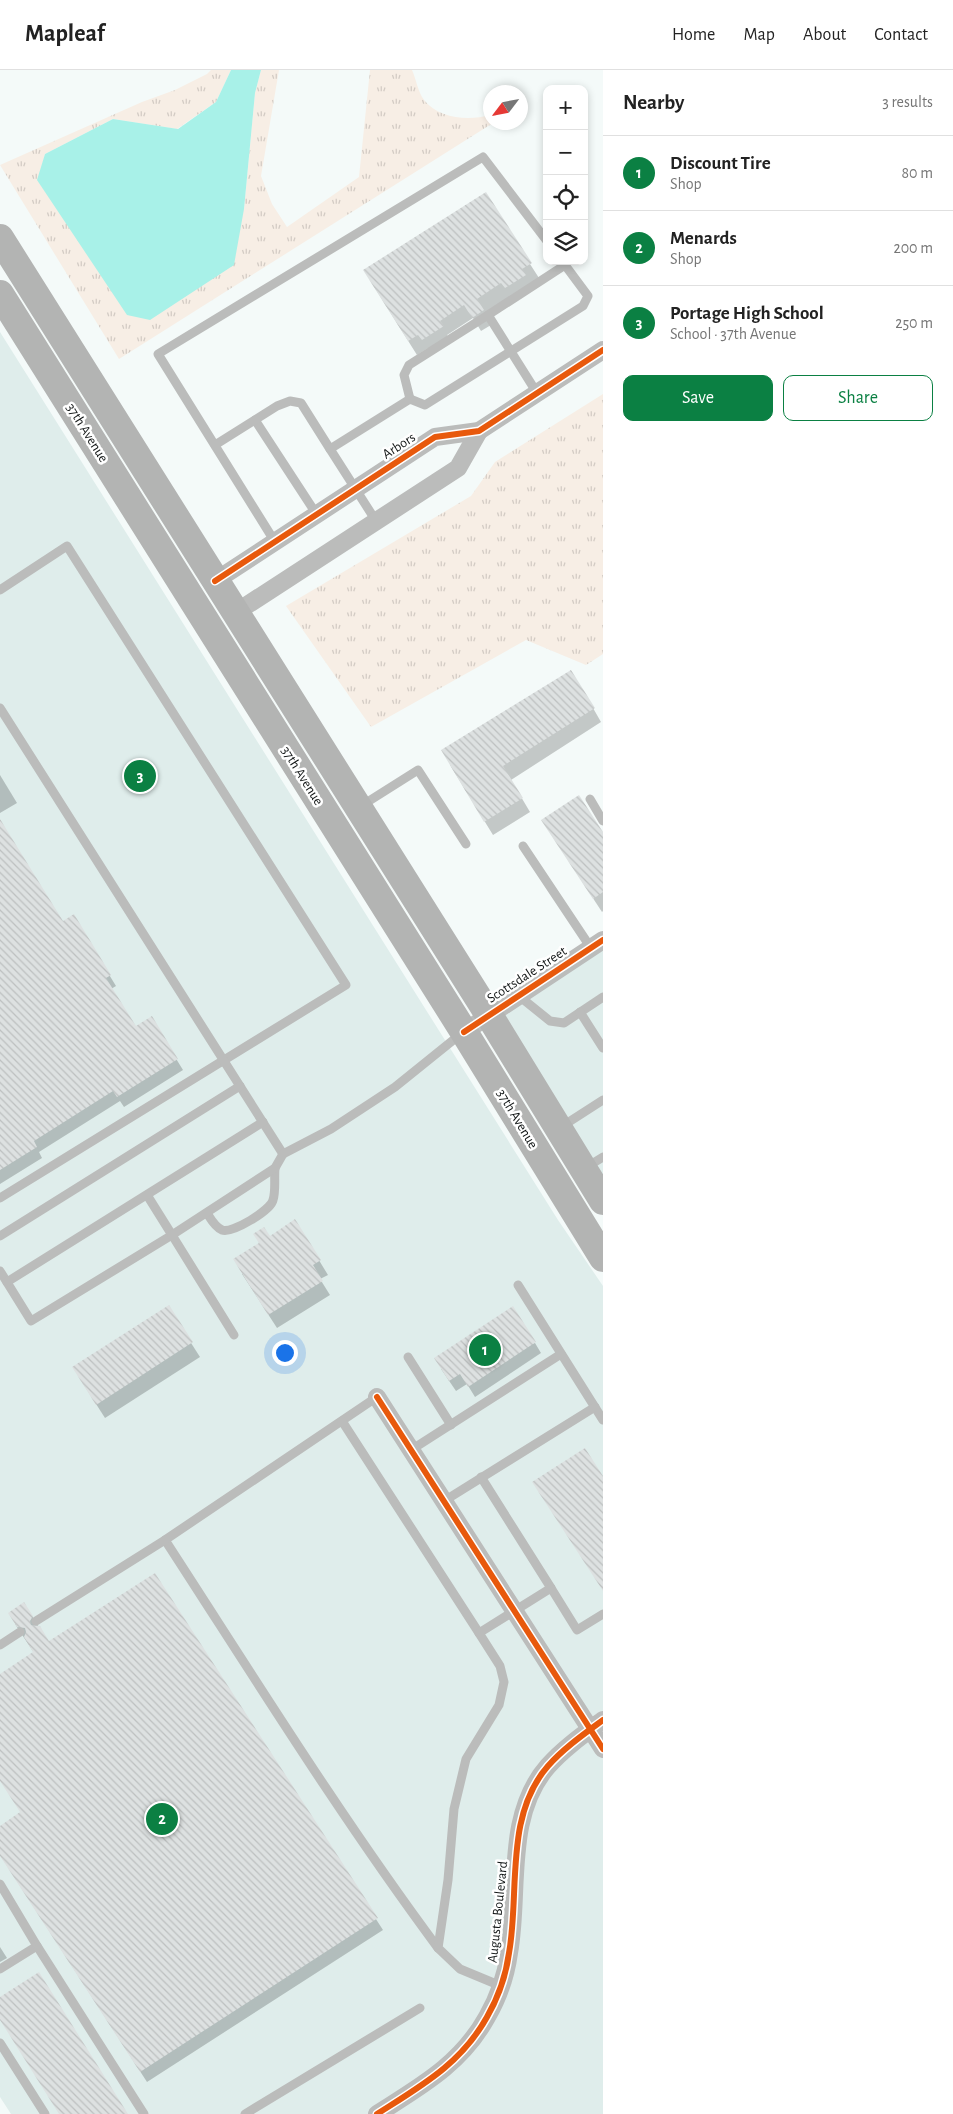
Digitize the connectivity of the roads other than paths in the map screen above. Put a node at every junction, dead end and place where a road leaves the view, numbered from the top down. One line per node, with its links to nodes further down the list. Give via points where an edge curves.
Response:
1 (543, 236): 13 (lane, via 483,157 158,354)
2 (0, 238): 19 (main road)
3 (560, 265): 6 (lane)
4 (565, 265): 8 (lane, via 588,296 582,306)
5 (0, 294): 33 (main road, 37th Avenue)
6 (488, 314): 8 (lane); 10 (lane, via 409,365 404,375)
7 (603, 350): 9 (street, Arbors)
8 (511, 352): 9 (lane); 10 (lane, via 426,405)
9 (537, 393): 12 (street, Arbors)
10 (410, 399): 14 (lane)
11 (255, 420): 13 (lane); 14 (lane, via 290,401 301,403); 16 (lane)
12 (479, 431): 15 (street, Arbors, via 435,437); 17 (street, Arbors, via 458,468)
13 (215, 445): 18 (lane)
14 (330, 449): 15 (lane)
15 (356, 489): 16 (street, Arbors); 17 (lane)
16 (317, 515): 18 (street, Arbors)
17 (376, 521): 21 (street, Arbors)
18 (275, 542): 19 (street, Arbors)
19 (215, 581): 21 (main road)
20 (0, 590): 35 (lane, via 67,546 346,985)
21 (235, 613): 24 (main road)
22 (0, 708): 35 (lane)
23 (590, 799): 25 (lane)
24 (358, 808): 26 (lane, via 418,770); 32 (main road)
25 (603, 821)
26 (466, 844)
27 (523, 846): 28 (lane)
28 (597, 944): 29 (street, Scottsdale Street)
29 (519, 996): 31 (lane, via 550,1021 564,1023); 32 (street, Scottsdale Street)
30 (603, 997): 31 (lane)
31 (580, 1012): 34 (lane)
32 (489, 1015): 33 (street, Scottsdale Street); 39 (main road)
33 (464, 1032): 40 (lane, via 395,1088 331,1130); 49 (main road, 37th Avenue)
34 (603, 1048)
35 (224, 1061): 36 (lane); 44 (lane)
36 (240, 1086): 38 (lane); 48 (lane)
37 (603, 1100): 39 (lane)
38 (263, 1122): 40 (lane); 43 (lane)
39 (558, 1129): 41 (main road)
40 (283, 1154): 42 (lane)
41 (593, 1163): 45 (main road)
42 (275, 1168): 46 (lane); 46 (lane, via 273,1200 269,1208 232,1230 224,1231 214,1225)
43 (147, 1195): 47 (lane); 51 (lane)
44 (0, 1198)
45 (603, 1201)
46 (207, 1213): 47 (lane)
47 (172, 1235): 51 (lane, via 32,1321); 53 (lane)
48 (0, 1236)
49 (603, 1258)
50 (0, 1271): 51 (lane)
51 (7, 1282)
52 (518, 1285): 54 (lane)
53 (234, 1335)
54 (561, 1354): 57 (lane); 60 (lane)
55 (408, 1357): 60 (lane)
56 (377, 1397): 59 (lane); 61 (street)
57 (595, 1407): 58 (lane); 62 (lane)
58 (603, 1420)
59 (342, 1421): 64 (lane); 70 (lane)
60 (451, 1425): 61 (lane)
61 (411, 1450): 63 (street)
62 (481, 1477): 63 (lane); 65 (lane)
63 (444, 1501): 66 (street)
64 (165, 1540): 68 (lane); 76 (lane, via 342,1812)
65 (551, 1588): 66 (lane); 67 (lane, via 577,1630)
66 (514, 1611): 70 (lane); 72 (street)
67 (603, 1614)
68 (36, 1621)
69 (20, 1632): 71 (lane)
70 (479, 1633): 76 (lane, via 500,1666 504,1682 499,1705 466,1759 454,1809)
71 (0, 1645)
72 (597, 1724): 73 (street); 78 (street, Augusta Boulevard, via 546,1767 528,1797 520,1830 509,1952)
73 (603, 1749)
74 (0, 1884): 75 (lane)
75 (37, 1946): 77 (lane); 82 (lane)
76 (438, 1948): 78 (lane, via 460,1969)
77 (0, 1969)
78 (501, 1986): 84 (street, Augusta Boulevard, via 487,2018 458,2056 438,2076)
79 (420, 2008): 83 (lane)
80 (0, 2043): 81 (lane)
81 (45, 2114)
82 (144, 2114)
83 (245, 2114)
84 (377, 2114)

